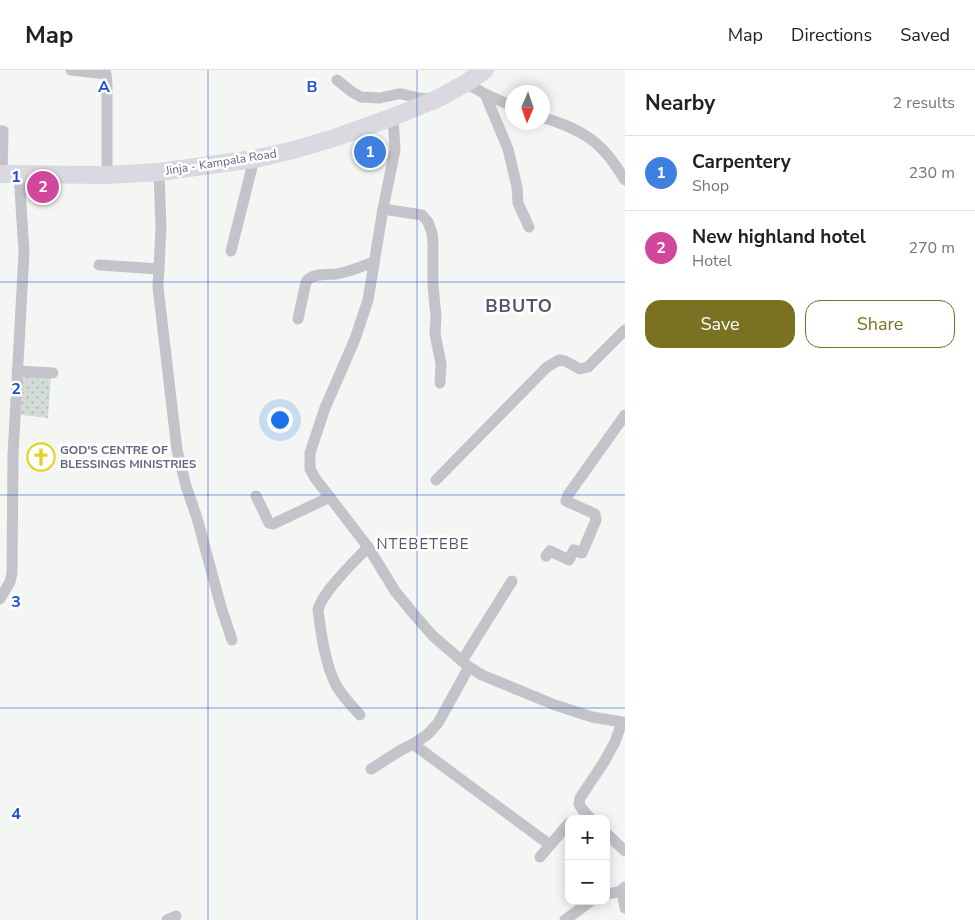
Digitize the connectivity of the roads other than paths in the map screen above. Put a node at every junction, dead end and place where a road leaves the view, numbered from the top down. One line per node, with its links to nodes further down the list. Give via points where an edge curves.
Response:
1 (70, 70): 3 (street)
2 (485, 70): 5 (highway, Jinja - Kampala Road)
3 (109, 72): 15 (street)
4 (337, 80): 7 (street, via 362,97 402,94)
5 (466, 83): 6 (street); 7 (highway, Jinja - Kampala Road)
6 (485, 94): 8 (street); 18 (street, via 508,148 518,203)
7 (437, 99): 9 (highway, Jinja - Kampala Road)
8 (505, 103)
9 (393, 117): 12 (highway, Jinja - Kampala Road, via 294,150); 17 (street, via 395,150)
10 (550, 120): 16 (street, via 587,136 604,150)
11 (0, 131): 14 (street, via 3,131)
12 (254, 159): 13 (highway, Jinja - Kampala Road); 19 (street)
13 (159, 172): 15 (highway, Jinja - Kampala Road); 22 (street, via 161,228)
14 (7, 174): 15 (highway, Jinja - Kampala Road); 25 (street, via 24,252)
15 (107, 175)
16 (625, 180)
17 (383, 209): 20 (street); 27 (street, via 422,216 432,233)
18 (529, 227)
19 (231, 251)
20 (374, 262): 23 (street, via 339,274 308,278); 31 (street, via 368,300 357,334 325,408 310,453 310,469)
21 (99, 265): 22 (street)
22 (158, 268): 38 (street, via 177,450)
23 (298, 319)
24 (625, 330): 29 (street, via 588,367 580,369 559,360 548,367)
25 (17, 371): 26 (street); 33 (street)
26 (53, 373)
27 (440, 383)
28 (625, 415): 35 (street, via 566,501 595,514 596,520 582,554 574,550 569,560 550,551)
29 (436, 480)
30 (256, 496): 31 (street, via 269,523 273,524)
31 (330, 497): 34 (street)
32 (0, 530): 33 (street)
33 (12, 530): 37 (street, via 12,573)
34 (368, 547): 39 (street, via 412,612 433,636); 40 (street, via 324,596 318,610 332,677)
35 (546, 556)
36 (512, 581): 39 (street)
37 (0, 598)
38 (232, 640)
39 (466, 664): 41 (street, via 482,675 555,705 592,717); 42 (street, via 438,723)
40 (360, 715)
41 (624, 722): 44 (street, via 604,762 580,798)
42 (413, 744): 43 (street); 49 (street)
43 (371, 769)
44 (581, 808): 45 (street); 46 (street)
45 (575, 815)
46 (586, 815)
47 (565, 828): 49 (street)
48 (610, 837): 50 (street)
49 (550, 845): 51 (street)
50 (625, 851)
51 (540, 857)
52 (624, 889): 53 (street); 55 (street)
53 (610, 894)
54 (586, 905): 56 (street)
55 (625, 908)
56 (565, 920)

